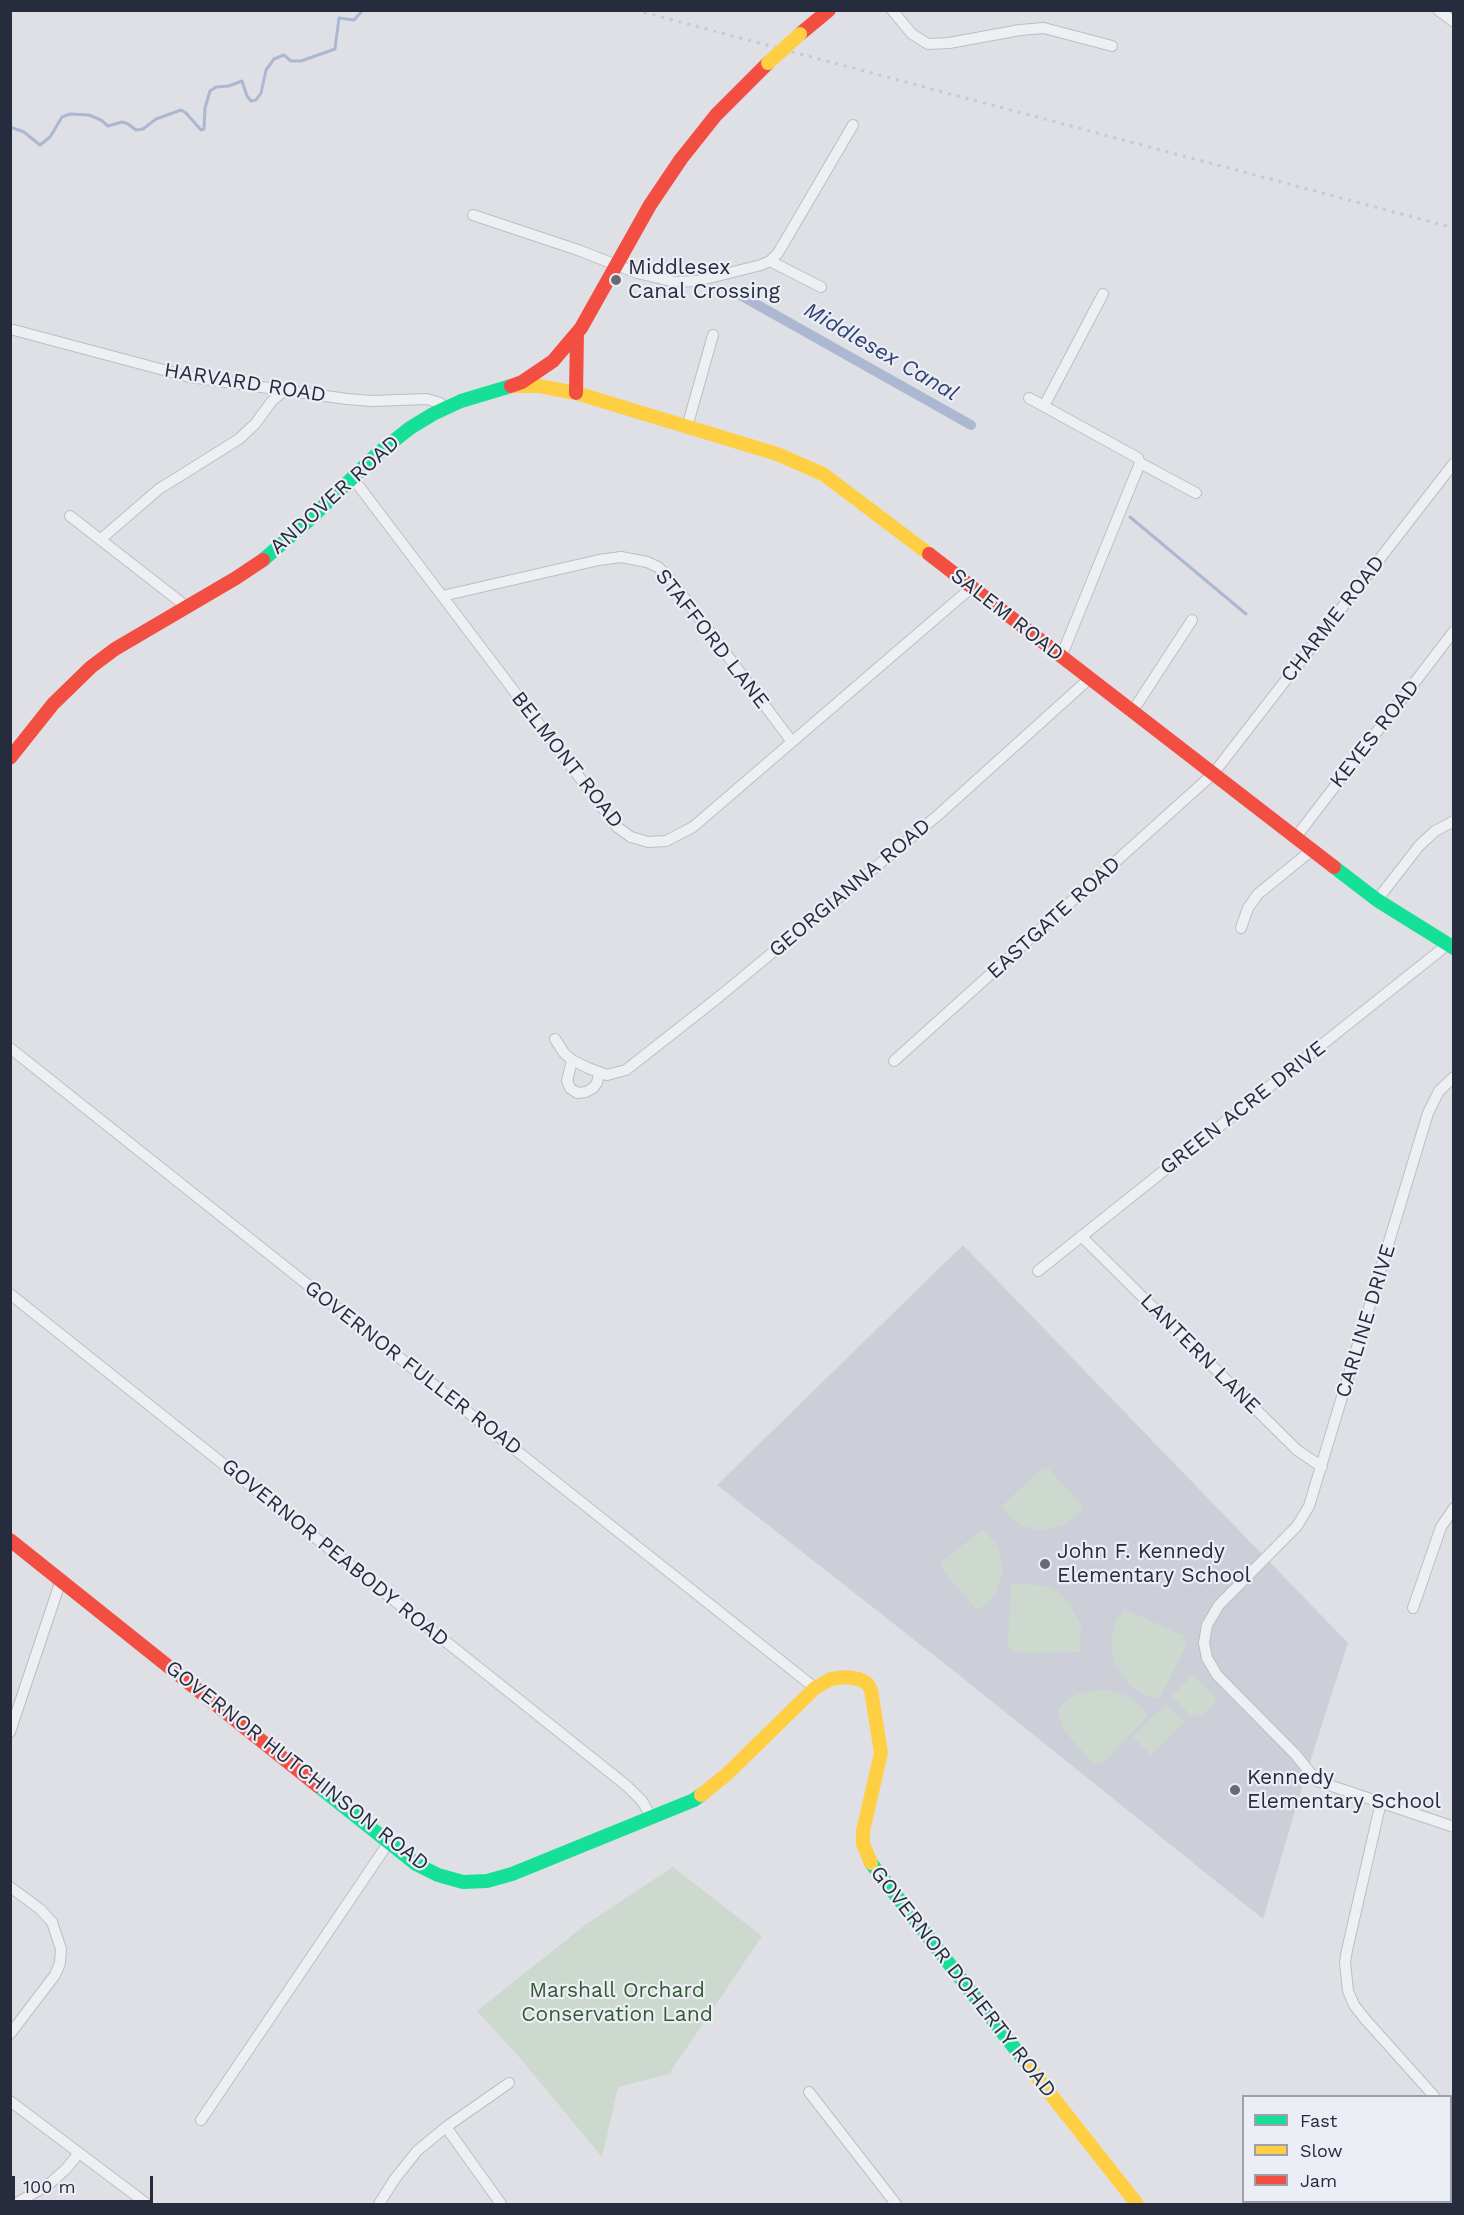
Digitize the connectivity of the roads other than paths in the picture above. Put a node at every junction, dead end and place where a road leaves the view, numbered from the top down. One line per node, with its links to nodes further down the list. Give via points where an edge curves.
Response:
1 (829, 10): 9 (main road, ANDOVER ROAD, bridge, via 741,89 692,143)
2 (892, 10): 5 (street, via 912,34 928,44 1044,28)
3 (1438, 10): 4 (street)
4 (1454, 22)
5 (1112, 46)
6 (853, 124): 8 (street, via 778,254)
7 (473, 215): 9 (street)
8 (770, 261): 9 (street, via 690,282 675,282); 10 (street)
9 (615, 266): 13 (main road, ANDOVER ROAD)
10 (821, 287)
11 (1103, 294): 19 (street)
12 (10, 329): 16 (street, HARVARD ROAD, via 180,375)
13 (577, 333): 15 (main road, ANDOVER ROAD, via 554,361); 17 (main road)
14 (713, 335): 21 (street)
15 (512, 387): 17 (main road, SALEM ROAD, via 539,386); 20 (main road, ANDOVER ROAD)
16 (284, 391): 20 (street, HARVARD ROAD, via 372,401 427,399); 27 (street, via 239,439 159,489)
17 (576, 393): 21 (main road, SALEM ROAD)
18 (1029, 398): 19 (street)
19 (1044, 406): 23 (street, via 1138,458)
20 (446, 408): 24 (main road, ANDOVER ROAD, via 388,445)
21 (687, 427): 28 (main road, SALEM ROAD, via 783,456 823,474)
22 (1454, 463): 40 (street, CHARME ROAD)
23 (1140, 464): 25 (street); 33 (street)
24 (352, 477): 29 (street, BELMONT ROAD); 30 (main road, ANDOVER ROAD, via 267,557)
25 (1196, 494)
26 (70, 516): 27 (street)
27 (101, 539): 30 (street)
28 (971, 588): 33 (main road, SALEM ROAD); 38 (street, BELMONT ROAD)
29 (442, 596): 38 (street, STAFFORD LANE, via 598,560 629,557 647,562 671,580); 38 (street, BELMONT ROAD, via 610,820 631,837 658,842 683,833)
30 (187, 607): 36 (main road, ANDOVER ROAD, via 103,657 62,693)
31 (1192, 620): 35 (street)
32 (1454, 631): 42 (street, KEYES ROAD)
33 (1061, 657): 34 (main road, SALEM ROAD)
34 (1089, 679): 35 (main road, SALEM ROAD); 51 (street, GEORGIANNA ROAD, via 937,816 720,996 626,1071)
35 (1132, 712): 40 (main road, SALEM ROAD)
36 (32, 728): 37 (main road); 39 (main road, ANDOVER ROAD)
37 (10, 740)
38 (792, 742)
39 (10, 758)
40 (1213, 774): 42 (main road, SALEM ROAD); 50 (street, EASTGATE ROAD)
41 (1454, 821): 44 (street, via 1419,846)
42 (1296, 837): 43 (main road, SALEM ROAD)
43 (1312, 850): 44 (main road, SALEM ROAD); 45 (street, via 1258,894)
44 (1377, 900): 46 (main road, SALEM ROAD)
45 (1241, 928)
46 (1450, 946): 53 (street, GREEN ACRE DRIVE)
47 (555, 1039): 49 (street)
48 (10, 1048): 61 (street, GOVERNOR FULLER ROAD)
49 (572, 1060): 51 (street); 51 (street, via 567,1081 577,1093 593,1088)
50 (894, 1061)
51 (599, 1073)
52 (1454, 1077): 56 (street, CARLINE DRIVE, via 1439,1090 1428,1113)
53 (1081, 1236): 54 (street, GREEN ACRE DRIVE); 56 (street, LANTERN LANE, via 1297,1450)
54 (1038, 1270)
55 (10, 1294): 64 (street, GOVERNOR PEABODY ROAD, via 627,1786)
56 (1322, 1467): 63 (street, CARLINE DRIVE, via 1303,1518 1219,1605 1209,1620 1204,1643 1208,1662 1226,1685 1296,1754 1317,1781)
57 (1454, 1508): 60 (street, via 1441,1527)
58 (10, 1540): 59 (main road, GOVERNOR HUTCHINSON ROAD)
59 (61, 1580): 62 (street); 66 (main road, GOVERNOR HUTCHINSON ROAD)
60 (1413, 1608)
61 (815, 1688): 64 (main road, GOVERNOR HUTCHINSON ROAD, via 705,1793); 81 (main road, GOVERNOR DOHERTY ROAD, via 831,1679 846,1677 859,1679 871,1689 881,1753 863,1831 863,1844 872,1867)
62 (10, 1731)
63 (1381, 1803): 65 (street, CARLINE DRIVE); 71 (street, via 1347,1950 1348,1991 1365,2019)
64 (652, 1818): 66 (main road, GOVERNOR HUTCHINSON ROAD, via 487,1881 463,1882 438,1875 416,1864)
65 (1454, 1827)
66 (389, 1842): 73 (street)
67 (10, 1887): 68 (street, via 52,1922 61,1949 55,1975)
68 (10, 2034)
69 (509, 2083): 74 (street)
70 (809, 2092): 80 (street)
71 (1432, 2095)
72 (10, 2101): 75 (street)
73 (201, 2120)
74 (446, 2127): 78 (street, via 408,2161); 79 (street)
75 (79, 2153): 76 (street, via 48,2185); 77 (street)
76 (15, 2205)
77 (147, 2205)
78 (379, 2205)
79 (501, 2205)
80 (896, 2205)
81 (1137, 2205)

